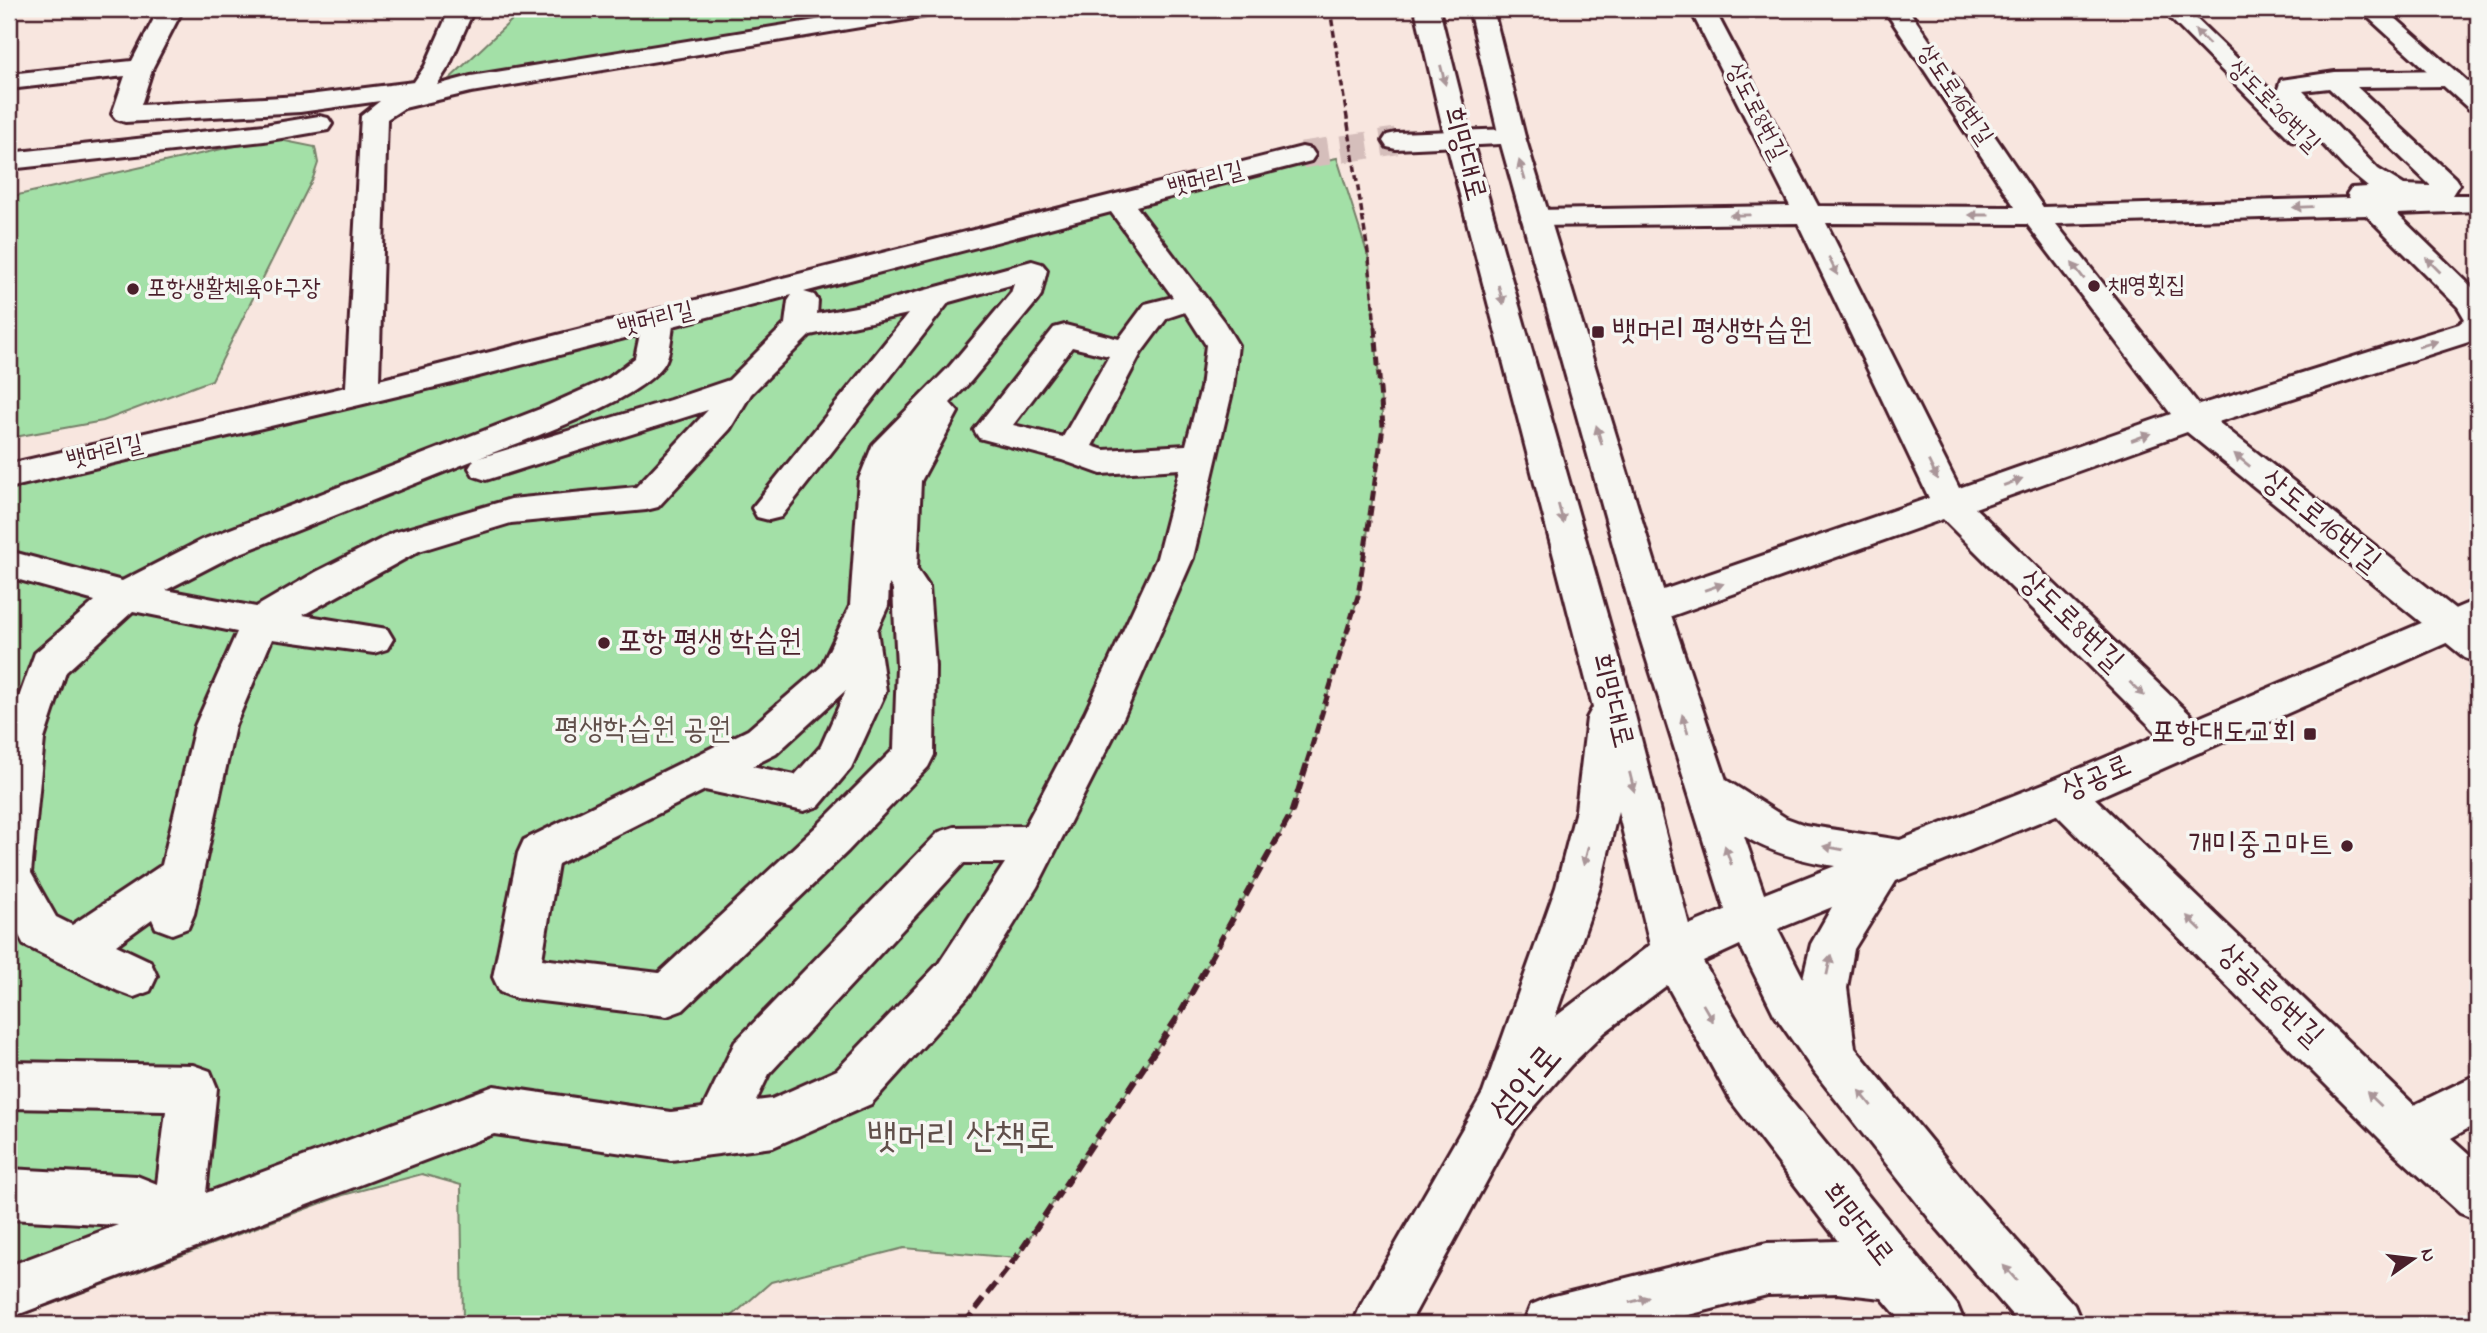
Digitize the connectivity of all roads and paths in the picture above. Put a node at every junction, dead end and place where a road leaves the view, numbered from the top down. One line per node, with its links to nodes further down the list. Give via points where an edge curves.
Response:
1 (171, 9): 10 (street)
2 (462, 9): 14 (street, via 422,88)
3 (926, 9): 14 (street, via 471,84)
4 (1427, 9): 16 (street, 희망대로, one-way to 16)
5 (1481, 9): 17 (street, 희망대로)
6 (1702, 9): 24 (street, 상도로8번길)
7 (1896, 9): 25 (street, 상도로16번길)
8 (2174, 9): 23 (street, 상도로26번길, one-way to 8)
9 (2371, 9): 11 (street)
10 (141, 67): 13 (street); 14 (street, via 125,114)
11 (2449, 78): 12 (street); 15 (street)
12 (2335, 80): 12 (street, via 2296,82 2290,85 2290,92 2371,177 2395,191 2439,194 2445,184)
13 (9, 82)
14 (387, 104): 20 (street, via 264,133); 37 (street)
15 (2478, 104)
16 (1458, 137): 17 (street); 18 (street); 54 (street, 희망대로, one-way to 54)
17 (1512, 137): 26 (street, 희망대로, one-way to 17)
18 (1396, 141)
19 (1302, 155): 21 (street, 뱃머리길)
20 (9, 161)
21 (1118, 202): 27 (street, 뱃머리길); 29 (street)
22 (2478, 202): 23 (street)
23 (2372, 204): 25 (street, one-way to 25); 30 (street, 상도로26번길, one-way to 23, via 2470,302)
24 (1808, 215): 25 (street, one-way to 24); 26 (street, one-way to 26); 43 (street, 상도로8번길, one-way to 43)
25 (2035, 216): 38 (street, 상도로16번길, one-way to 25)
26 (1535, 218): 49 (street, 희망대로, one-way to 26)
27 (805, 282): 31 (street, 뱃머리길); 33 (street)
28 (938, 296): 33 (street); 35 (street, via 1032,270 1026,295); 44 (street)
29 (1192, 301): 34 (street, via 1156,312); 40 (street, via 1222,345 1217,388)
30 (2478, 316)
31 (659, 320): 37 (street, 뱃머리길); 42 (street, via 650,362 620,385 540,422)
32 (2478, 324): 38 (street, one-way to 32, via 2470,331)
33 (800, 327): 36 (street)
34 (1127, 351): 39 (street); 39 (street, via 1065,335 991,430)
35 (960, 374): 45 (street, via 890,444 876,479); 47 (street, via 962,378 904,481)
36 (740, 387): 42 (street, via 425,488); 50 (street, via 718,421 646,498 511,511 406,542)
37 (362, 394): 41 (street, 뱃머리길)
38 (2192, 419): 43 (street, one-way to 38); 51 (street, 상도로16번길, one-way to 38)
39 (1072, 451): 40 (street, via 1101,462)
40 (1199, 456): 61 (street, via 1175,558 1104,716)
41 (9, 476)
42 (355, 493): 48 (street, via 215,549)
43 (1950, 505): 49 (street, one-way to 43); 55 (street, 상도로8번길, one-way to 55)
44 (769, 508)
45 (873, 536): 47 (street); 52 (street, via 869,606)
46 (9, 564): 48 (street)
47 (899, 571): 60 (street, via 911,587 916,666 914,755)
48 (127, 595): 50 (street); 64 (street, via 49,664 24,739 9,875 40,931)
49 (1650, 609): 57 (street, 희망대로, one-way to 49)
50 (260, 623): 53 (street); 64 (street, via 215,726 176,895)
51 (2468, 629): 55 (street, 상공로)
52 (858, 630): 56 (street, via 835,677 762,742); 58 (street, via 866,691 838,756)
53 (374, 639)
54 (1609, 692): 65 (street, 희망대로, one-way to 65); 70 (street, one-way to 70, via 1597,810 1578,887)
55 (2189, 739): 59 (street, 상공로)
56 (700, 772): 58 (street); 60 (street, via 539,853 516,976 667,995)
57 (1706, 789): 62 (street, one-way to 57, via 1771,831); 63 (street, 희망대로, one-way to 57)
58 (804, 794): 60 (street)
59 (2063, 794): 62 (street, 상공로); 72 (street, 상공로6번길, one-way to 59)
60 (854, 817)
61 (1038, 844): 71 (street, via 955,978 854,1087 773,1123); 71 (street, via 954,845 752,1058)
62 (1891, 863): 63 (street, 상공로); 67 (street, one-way to 62, via 1824,988 1833,944)
63 (1750, 920): 65 (street, 섬안로); 67 (street, 희망대로, via 1790,999)
64 (75, 948): 66 (street)
65 (1674, 953): 70 (street, 섬안로, via 1571,1033); 76 (street, 희망대로, one-way to 76, via 1748,1085)
66 (134, 976)
67 (1832, 1057): 81 (street, 희망대로, one-way to 67, via 1954,1209)
68 (9, 1085): 75 (street, via 193,1088)
69 (2478, 1097): 72 (street)
70 (1498, 1112): 79 (street, 섬안로)
71 (718, 1130): 75 (street, via 671,1136 494,1110)
72 (2409, 1134): 74 (street, 상공로6번길)
73 (9, 1195): 75 (street, via 137,1201)
74 (2478, 1195)
75 (177, 1228): 77 (street)
76 (1895, 1273): 78 (street, 희망대로); 80 (street, one-way to 76, via 1767,1269 1837,1267)
77 (9, 1292)
78 (1931, 1322)
79 (1380, 1324)
80 (1550, 1324)
81 (2055, 1324)

